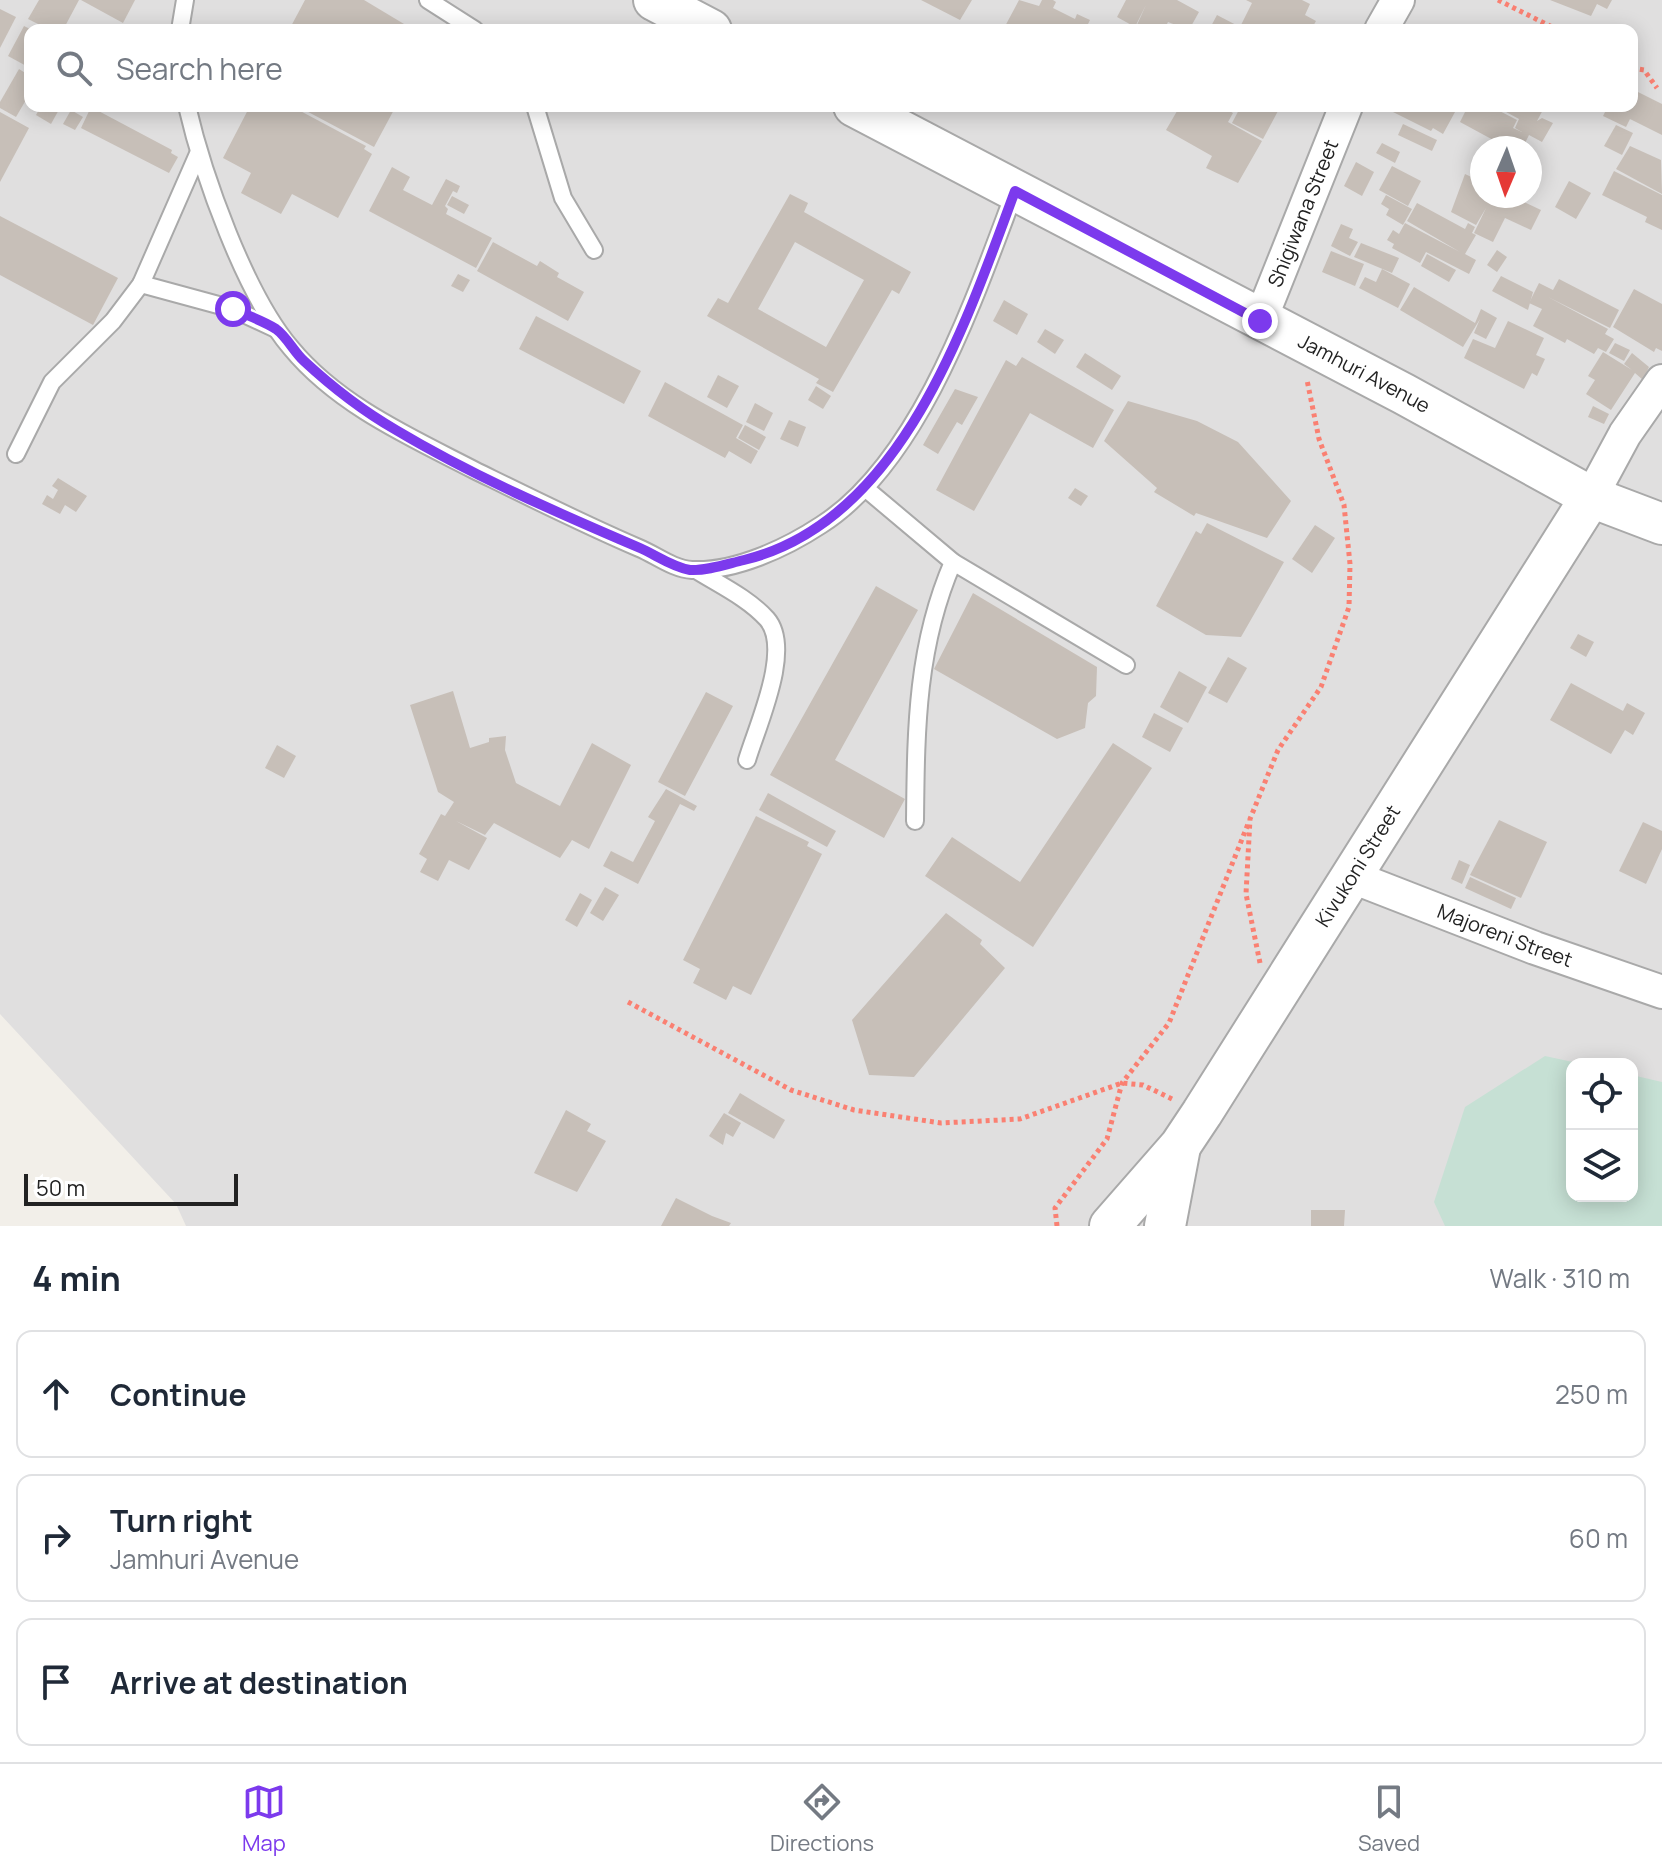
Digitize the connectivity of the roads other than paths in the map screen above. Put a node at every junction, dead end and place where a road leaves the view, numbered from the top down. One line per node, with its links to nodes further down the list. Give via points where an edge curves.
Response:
1 (185, 0): 4 (lane)
2 (428, 0): 5 (lane)
3 (1398, 0): 6 (street)
4 (181, 24)
5 (466, 24)
6 (1384, 24)
7 (188, 112): 11 (lane)
8 (537, 112): 13 (lane, via 563,198)
9 (865, 112): 12 (street, Jamhuri Avenue)
10 (1344, 112): 15 (street, Shigiwana Street)
11 (198, 154): 14 (lane); 16 (lane, via 261,304)
12 (1015, 191): 15 (street, Jamhuri Avenue); 19 (lane, via 984,276 924,402)
13 (594, 250)
14 (141, 284): 16 (lane, via 233,309); 18 (lane, via 113,321 52,382)
15 (1260, 321): 20 (street, Jamhuri Avenue)
16 (278, 330): 23 (lane, via 316,371 397,431 597,531)
17 (1662, 381): 20 (street)
18 (16, 454)
19 (865, 488): 22 (lane); 23 (lane, via 824,524 788,545)
20 (1591, 497): 21 (street, Jamhuri Avenue); 27 (street, Kivukoni Street)
21 (1662, 524)
22 (953, 562): 24 (lane); 26 (lane, via 926,641)
23 (696, 570): 25 (lane, via 751,604 769,622 778,647)
24 (1126, 665)
25 (747, 760)
26 (915, 821)
27 (1350, 876): 28 (street, Majoreni Street); 29 (street, Kivukoni Street)
28 (1662, 992)
29 (1180, 1146): 30 (street, Kivukoni Street); 31 (street)
30 (1110, 1226)
31 (1165, 1226)

